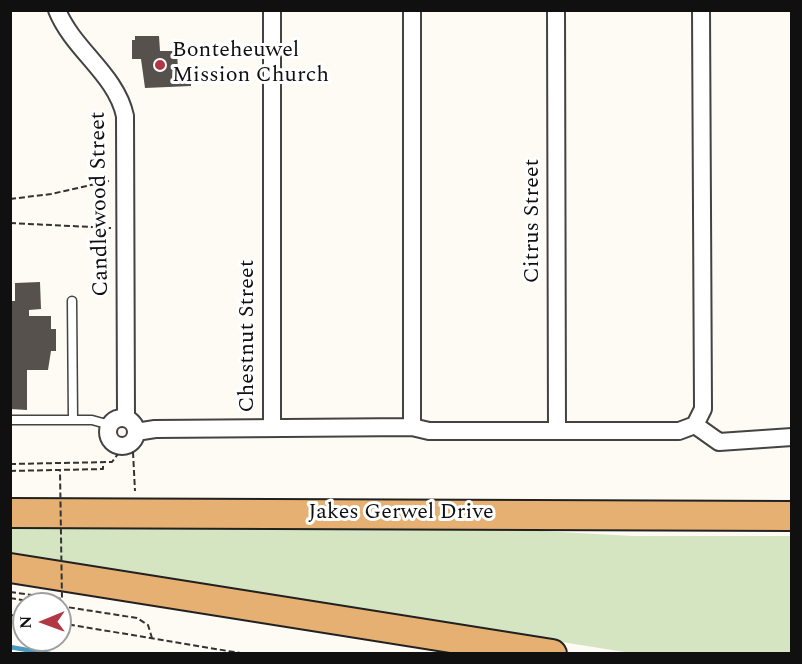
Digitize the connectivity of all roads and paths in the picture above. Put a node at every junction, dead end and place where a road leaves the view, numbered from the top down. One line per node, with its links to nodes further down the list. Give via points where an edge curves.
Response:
1 (57, 10): 6 (street, Candlewood Street, via 75,44 120,99 126,125)
2 (272, 10): 17 (street, Chestnut Street)
3 (412, 10): 16 (street)
4 (556, 10): 18 (street, Citrus Street)
5 (701, 10): 14 (street, via 703,410)
6 (126, 174): 7 (path, via 91,187); 9 (street, Candlewood Street)
7 (10, 199)
8 (10, 223): 9 (path)
9 (126, 230): 11 (street, Candlewood Street)
10 (72, 301): 13 (lane)
11 (126, 418): 15 (street); 19 (street)
12 (10, 420): 13 (lane)
13 (73, 420): 15 (lane)
14 (695, 424): 18 (street, via 679,431); 20 (street, via 719,442)
15 (110, 425): 19 (street, via 110,438 117,445 130,444)
16 (412, 427): 17 (street, Chestnut Street); 18 (street, via 429,431)
17 (272, 428): 19 (street)
18 (557, 431)
19 (136, 432)
20 (792, 437)
21 (133, 452): 27 (path)
22 (118, 454): 23 (path, via 112,462)
23 (103, 462): 24 (path); 26 (path, via 103,469)
24 (10, 464)
25 (10, 471): 26 (path)
26 (60, 471): 31 (path, bridge, via 62,599)
27 (135, 493)
28 (10, 513): 29 (highway, Jakes Gerwel Drive)
29 (792, 516)
30 (10, 568): 38 (highway)
31 (10, 592)
32 (96, 604): 34 (path)
33 (72, 608): 34 (path)
34 (95, 612): 36 (path, via 137,618 148,625)
35 (72, 625): 36 (path)
36 (152, 638): 37 (path)
37 (246, 654)
38 (552, 654)

